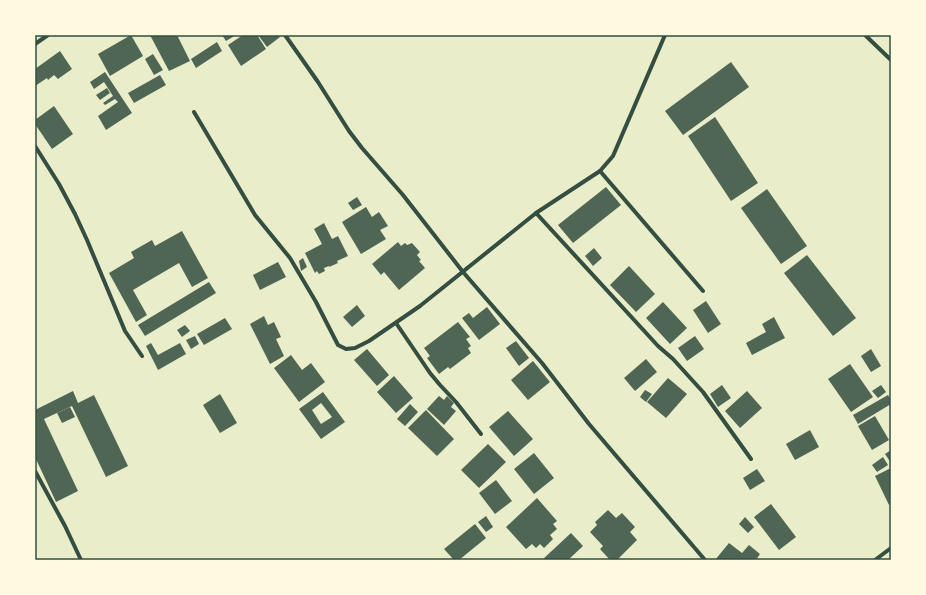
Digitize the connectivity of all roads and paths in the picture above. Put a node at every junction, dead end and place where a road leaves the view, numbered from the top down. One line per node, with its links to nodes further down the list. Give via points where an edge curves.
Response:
1 (48, 35): 5 (street)
2 (285, 35): 11 (street, via 354,137 403,194)
3 (665, 35): 9 (street, via 615,151)
4 (866, 35): 6 (street)
5 (35, 44)
6 (891, 60)
7 (194, 112): 13 (street, via 255,215 290,258 338,345 346,349 355,348)
8 (35, 146): 14 (street, via 75,214 125,331)
9 (600, 171): 10 (street); 12 (street)
10 (536, 213): 11 (street); 16 (street, via 703,392)
11 (463, 272): 13 (street); 20 (street)
12 (703, 291)
13 (396, 323): 15 (street, via 430,373)
14 (142, 356)
15 (481, 434)
16 (751, 459)
17 (35, 471): 19 (street)
18 (891, 548): 21 (street)
19 (81, 560)
20 (705, 560)
21 (875, 560)

